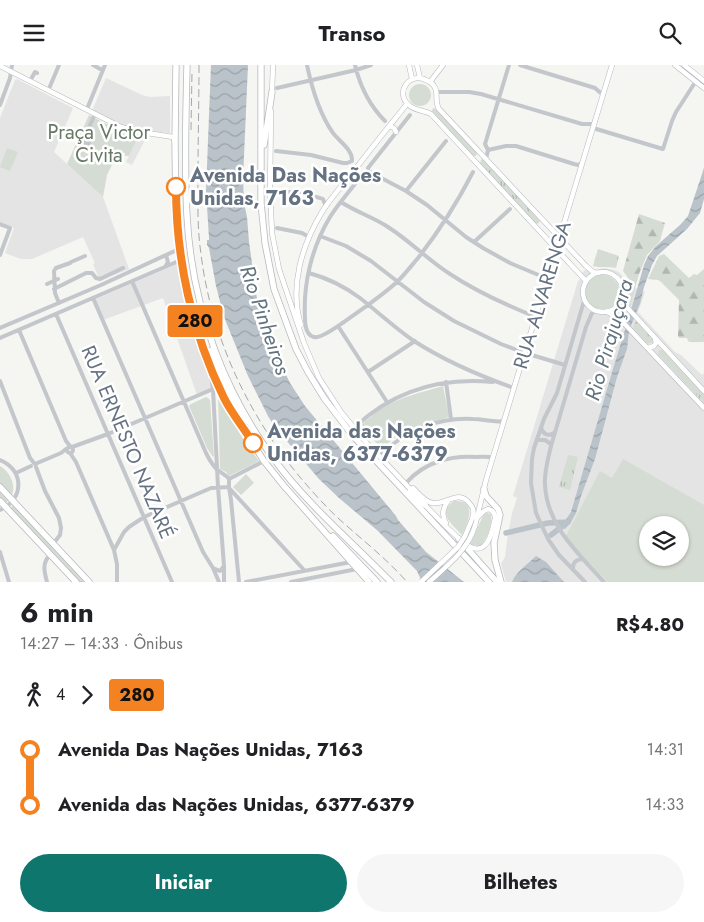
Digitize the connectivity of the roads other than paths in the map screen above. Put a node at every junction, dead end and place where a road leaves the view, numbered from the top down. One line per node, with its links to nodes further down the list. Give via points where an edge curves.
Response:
1 (12, 65): 22 (street)
2 (59, 65): 33 (street)
3 (93, 65): 21 (street)
4 (104, 65): 21 (street)
5 (176, 65): 47 (highway)
6 (187, 65): 115 (highway, via 188,225 194,278)
7 (261, 65): 55 (highway)
8 (273, 65): 32 (main road)
9 (307, 65): 27 (street)
10 (371, 65): 20 (street)
11 (409, 65): 25 (main road)
12 (417, 65): 24 (main road)
13 (443, 65): 30 (main road)
14 (509, 65): 36 (street)
15 (520, 65): 35 (street, via 595,88)
16 (612, 65): 35 (main road, RUA ALVARENGA)
17 (675, 65): 28 (main road)
18 (684, 65): 29 (main road)
19 (0, 66): 22 (main road)
20 (355, 67): 27 (street); 42 (street, via 366,96)
21 (102, 70): 39 (street)
22 (11, 72): 26 (main road); 38 (street)
23 (37, 73): 26 (street)
24 (420, 78): 25 (main road); 30 (main road)
25 (412, 79): 37 (main road, via 403,93)
26 (30, 81): 33 (main road)
27 (310, 81): 32 (street); 52 (street, via 326,121 350,152 352,161 343,163)
28 (696, 81): 31 (main road); 44 (street, via 676,111 663,149)
29 (704, 81)
30 (430, 82): 50 (main road, via 436,88 437,105)
31 (704, 88)
32 (274, 90): 55 (highway); 58 (main road)
33 (48, 91): 39 (main road)
34 (439, 91): 36 (street, via 469,92)
35 (603, 95): 44 (main road, RUA ALVARENGA)
36 (498, 99): 44 (street); 49 (street)
37 (407, 104): 43 (main road); 67 (main road, via 428,112)
38 (0, 105)
39 (86, 109): 40 (main road)
40 (95, 114): 47 (main road, via 134,131 172,137); 48 (street, via 80,143)
41 (410, 115): 45 (street)
42 (384, 121)
43 (389, 126): 45 (main road); 57 (main road)
44 (594, 126): 54 (main road, RUA ALVARENGA)
45 (396, 132): 59 (street, via 368,168 370,173)
46 (446, 141): 59 (street)
47 (175, 142): 75 (highway)
48 (89, 143)
49 (485, 144): 50 (street); 51 (street)
50 (474, 146): 53 (main road)
51 (488, 150): 53 (street); 54 (street, via 516,146 574,164)
52 (276, 151)
53 (486, 159): 64 (main road)
54 (582, 163): 72 (main road, RUA ALVARENGA)
55 (261, 164): 162 (highway, via 262,219 268,262 274,289 296,349 337,416)
56 (473, 172): 63 (street)
57 (351, 175): 60 (street, via 357,176 358,181); 61 (main road)
58 (270, 190): 61 (street, via 324,199); 98 (main road, via 272,233)
59 (406, 191): 63 (street)
60 (341, 203): 70 (street); 77 (street, via 386,226)
61 (326, 207): 68 (main road)
62 (510, 209): 74 (street)
63 (446, 221): 74 (street); 77 (street)
64 (546, 223): 67 (main road); 72 (main road)
65 (0, 224): 73 (street, via 10,228)
66 (277, 228): 69 (street)
67 (539, 230): 76 (main road)
68 (312, 231): 69 (street); 71 (main road)
69 (302, 233): 71 (street)
70 (320, 236): 89 (street); 95 (street, via 346,246)
71 (309, 237): 99 (main road)
72 (560, 238): 76 (main road, RUA ALVARENGA); 83 (main road)
73 (2, 242): 78 (street)
74 (474, 242): 92 (street, via 510,263)
75 (179, 249): 80 (street); 81 (highway)
76 (557, 249): 87 (main road); 92 (main road, RUA ALVARENGA)
77 (422, 252): 95 (street); 110 (street, via 470,286)
78 (0, 255)
79 (85, 255): 93 (street, via 55,269)
80 (166, 255): 82 (street); 85 (street, via 168,262)
81 (181, 260): 85 (street); 129 (highway, via 189,300)
82 (151, 262): 84 (street); 88 (street, via 150,268)
83 (584, 263): 87 (main road, via 583,269); 90 (main road)
84 (144, 265): 91 (street); 104 (street)
85 (165, 267): 88 (street)
86 (123, 269): 100 (street, via 100,279 86,273)
87 (577, 271): 96 (main road)
88 (154, 272): 91 (street)
89 (309, 273): 105 (street, via 345,288); 112 (street, via 305,294 308,333 318,337)
90 (598, 273): 96 (main road); 102 (main road, via 615,277 620,282)
91 (148, 274): 94 (street)
92 (548, 279): 110 (main road, RUA ALVARENGA)
93 (56, 280): 97 (street); 100 (street)
94 (132, 281): 101 (street); 139 (street)
95 (398, 281): 105 (street); 123 (street, via 454,321)
96 (586, 281): 103 (main road)
97 (47, 284)
98 (284, 288): 99 (main road, via 292,291); 175 (main road, via 310,358 326,390 352,426)
99 (296, 288): 145 (main road, via 299,319 314,361 329,390)
100 (54, 289): 104 (street)
101 (93, 298): 109 (street); 142 (street)
102 (621, 298): 107 (main road); 117 (main road)
103 (584, 301): 106 (main road); 119 (street)
104 (59, 303): 108 (street)
105 (368, 305): 112 (street); 118 (street)
106 (596, 311): 107 (main road); 120 (street, via 588,319)
107 (607, 312): 122 (main road, via 619,318)
108 (35, 313): 111 (street, via 40,316); 113 (street)
109 (56, 314): 111 (street); 148 (street, RUA ERNESTO NAZARÉ)
110 (536, 317): 123 (main road, RUA ALVARENGA)
111 (40, 321): 114 (street)
112 (338, 326): 131 (street)
113 (0, 328)
114 (19, 330): 116 (street); 152 (street)
115 (209, 336): 149 (highway, via 221,378); 210 (highway, via 222,370 265,447 311,503)
116 (0, 338)
117 (656, 339): 121 (main road); 122 (main road, via 654,347)
118 (415, 341): 128 (street); 131 (street)
119 (572, 343): 120 (street); 124 (street)
120 (581, 345): 125 (street)
121 (663, 347): 126 (main road, via 656,349); 138 (main road)
122 (648, 348): 126 (main road)
123 (525, 353): 127 (street); 136 (main road, RUA ALVARENGA)
124 (569, 353): 125 (street, via 574,351); 127 (street)
125 (578, 355): 147 (street)
126 (654, 355): 141 (main road)
127 (565, 365): 146 (street)
128 (459, 366): 130 (street); 132 (street)
129 (211, 368): 137 (street); 149 (highway, via 225,399)
130 (473, 371): 132 (street); 135 (street)
131 (368, 372): 140 (street)
132 (467, 377): 134 (street); 135 (street)
133 (0, 381): 159 (street)
134 (446, 382): 140 (street, via 414,390); 143 (street)
135 (498, 382): 136 (street)
136 (514, 388): 144 (main road, RUA ALVARENGA)
137 (213, 389): 139 (street); 154 (street)
138 (704, 391)
139 (183, 402): 142 (street); 155 (street)
140 (387, 402): 145 (street)
141 (704, 408)
142 (145, 418): 148 (street); 173 (street)
143 (451, 419): 144 (street); 153 (street, via 415,430 398,439)
144 (504, 421): 156 (main road, RUA ALVARENGA)
145 (356, 426): 153 (main road)
146 (541, 428): 147 (street, via 546,435); 150 (street)
147 (554, 433): 151 (street)
148 (108, 435): 152 (street); 177 (street, RUA ERNESTO NAZARÉ)
149 (248, 435): 158 (highway)
150 (537, 440): 151 (street); 192 (street, via 531,480 534,506 553,548)
151 (551, 444): 186 (street, via 546,496 555,522)
152 (70, 450): 159 (street); 183 (street)
153 (382, 454): 164 (main road)
154 (217, 456): 155 (street); 160 (street)
155 (208, 457): 160 (street)
156 (493, 458): 164 (street, via 450,458 430,465); 168 (main road, RUA ALVARENGA)
157 (0, 459): 161 (street)
158 (264, 461): 163 (street); 179 (highway)
159 (33, 466): 161 (street); 182 (street, via 59,518 61,532)
160 (218, 471): 163 (street); 166 (street)
161 (16, 473): 172 (street, via 18,489)
162 (391, 476): 175 (highway); 213 (highway)
163 (229, 479): 167 (street)
164 (407, 481): 169 (main road, via 430,502)
165 (0, 487): 172 (highway)
166 (218, 487): 167 (street); 173 (street); 188 (street)
167 (229, 487): 170 (street); 174 (street)
168 (484, 489): 178 (main road, RUA ALVARENGA); 215 (highway, via 500,515 494,543)
169 (449, 499): 178 (main road, via 459,497 468,501); 180 (main road, via 443,515)
170 (231, 500): 174 (street); 204 (street)
171 (0, 501): 176 (highway)
172 (13, 501): 176 (street); 182 (highway)
173 (181, 501): 177 (street); 190 (street, via 203,553)
174 (241, 501): 193 (street)
175 (425, 505): 180 (main road)
176 (3, 509): 185 (highway)
177 (144, 517): 183 (street, via 128,527); 201 (street, RUA ERNESTO NAZARÉ)
178 (475, 519): 181 (main road, via 486,509 494,513 486,545 474,549); 211 (main road, bridge, via 458,547); 212 (main road, RUA ALVARENGA, bridge, via 476,526 466,545)
179 (316, 522): 187 (highway); 209 (highway)
180 (451, 531): 181 (main road)
181 (459, 539): 214 (highway)
182 (53, 544): 199 (highway)
183 (114, 550): 200 (street)
184 (0, 552): 196 (street)
185 (50, 555): 197 (street, via 44,565); 198 (highway)
186 (583, 559): 192 (street, via 575,562); 217 (street)
187 (351, 562): 189 (street); 191 (highway)
188 (224, 565): 190 (street, via 220,571); 203 (street)
189 (340, 565): 193 (street); 194 (street)
190 (213, 568): 202 (street)
191 (357, 569): 194 (street); 208 (highway)
192 (574, 570): 216 (street)
193 (304, 571): 205 (street)
194 (342, 571): 195 (street)
195 (321, 576): 206 (street); 207 (street)
196 (9, 582)
197 (47, 582)
198 (76, 582)
199 (89, 582)
200 (117, 582)
201 (172, 582)
202 (219, 582)
203 (224, 582)
204 (238, 582)
205 (246, 582)
206 (291, 582)
207 (321, 582)
208 (369, 582)
209 (377, 582)
210 (391, 582)
211 (421, 582)
212 (429, 582)
213 (489, 582)
214 (497, 582)
215 (501, 582)
216 (585, 582)
217 (604, 582)

